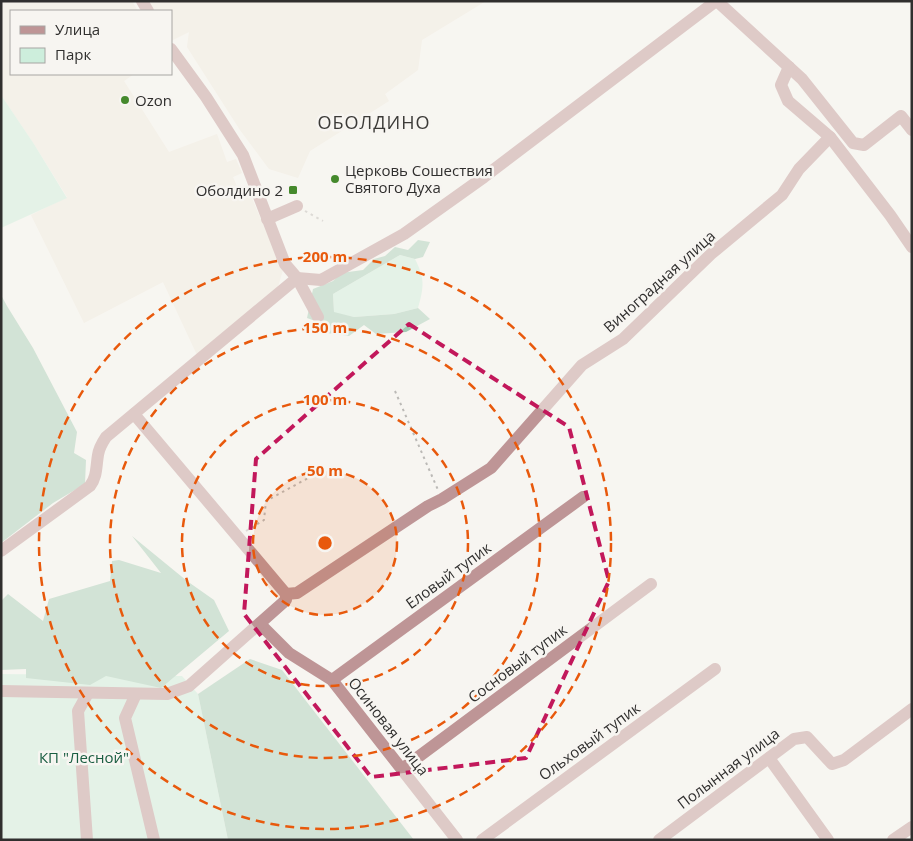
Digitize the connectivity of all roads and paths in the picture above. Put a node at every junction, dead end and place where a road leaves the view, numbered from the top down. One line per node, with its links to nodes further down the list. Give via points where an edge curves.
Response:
1 (717, 1): 3 (street); 10 (street, via 404,234 321,280)
2 (172, 50): 7 (street, via 243,155)
3 (789, 67): 4 (street, via 853,143 864,145 901,116); 5 (street, via 781,85 788,102)
4 (912, 130)
5 (830, 137): 9 (street); 16 (street, Виноградная улица, via 799,169 782,194 711,254 623,339 582,365 491,468)
6 (297, 206): 7 (street); 8 (path)
7 (267, 219): 10 (street, via 285,264)
8 (323, 221)
9 (912, 246)
10 (297, 278): 11 (street); 13 (street)
11 (318, 317)
12 (395, 392): 16 (path)
13 (134, 414): 17 (street); 18 (street, via 101,444 94,481 90,486)
14 (321, 471): 17 (path, via 266,501 264,520)
15 (583, 497): 23 (street, Еловый тупик)
16 (442, 499): 20 (street, Виноградная улица, via 297,593)
17 (237, 536): 20 (street)
18 (1, 551)
19 (651, 584): 29 (street, Сосновый тупик)
20 (286, 594): 21 (street, via 286,600)
21 (260, 624): 23 (street, Осиновая улица, via 289,652); 26 (street, via 190,686 167,694)
22 (715, 669): 34 (street, Ольховый тупик)
23 (332, 680): 29 (street, Осиновая улица)
24 (1, 691): 25 (street)
25 (88, 693): 26 (street); 31 (street, via 78,711)
26 (136, 694): 32 (street, via 125,718)
27 (912, 709): 28 (street, Полынная улица, via 844,760 832,764 807,737 794,739)
28 (769, 758): 35 (street, Полынная улица); 36 (street)
29 (402, 769): 33 (street, Осиновая улица)
30 (912, 827): 37 (street)
31 (87, 840)
32 (154, 840)
33 (457, 840)
34 (482, 840)
35 (659, 840)
36 (828, 840)
37 (893, 840)

